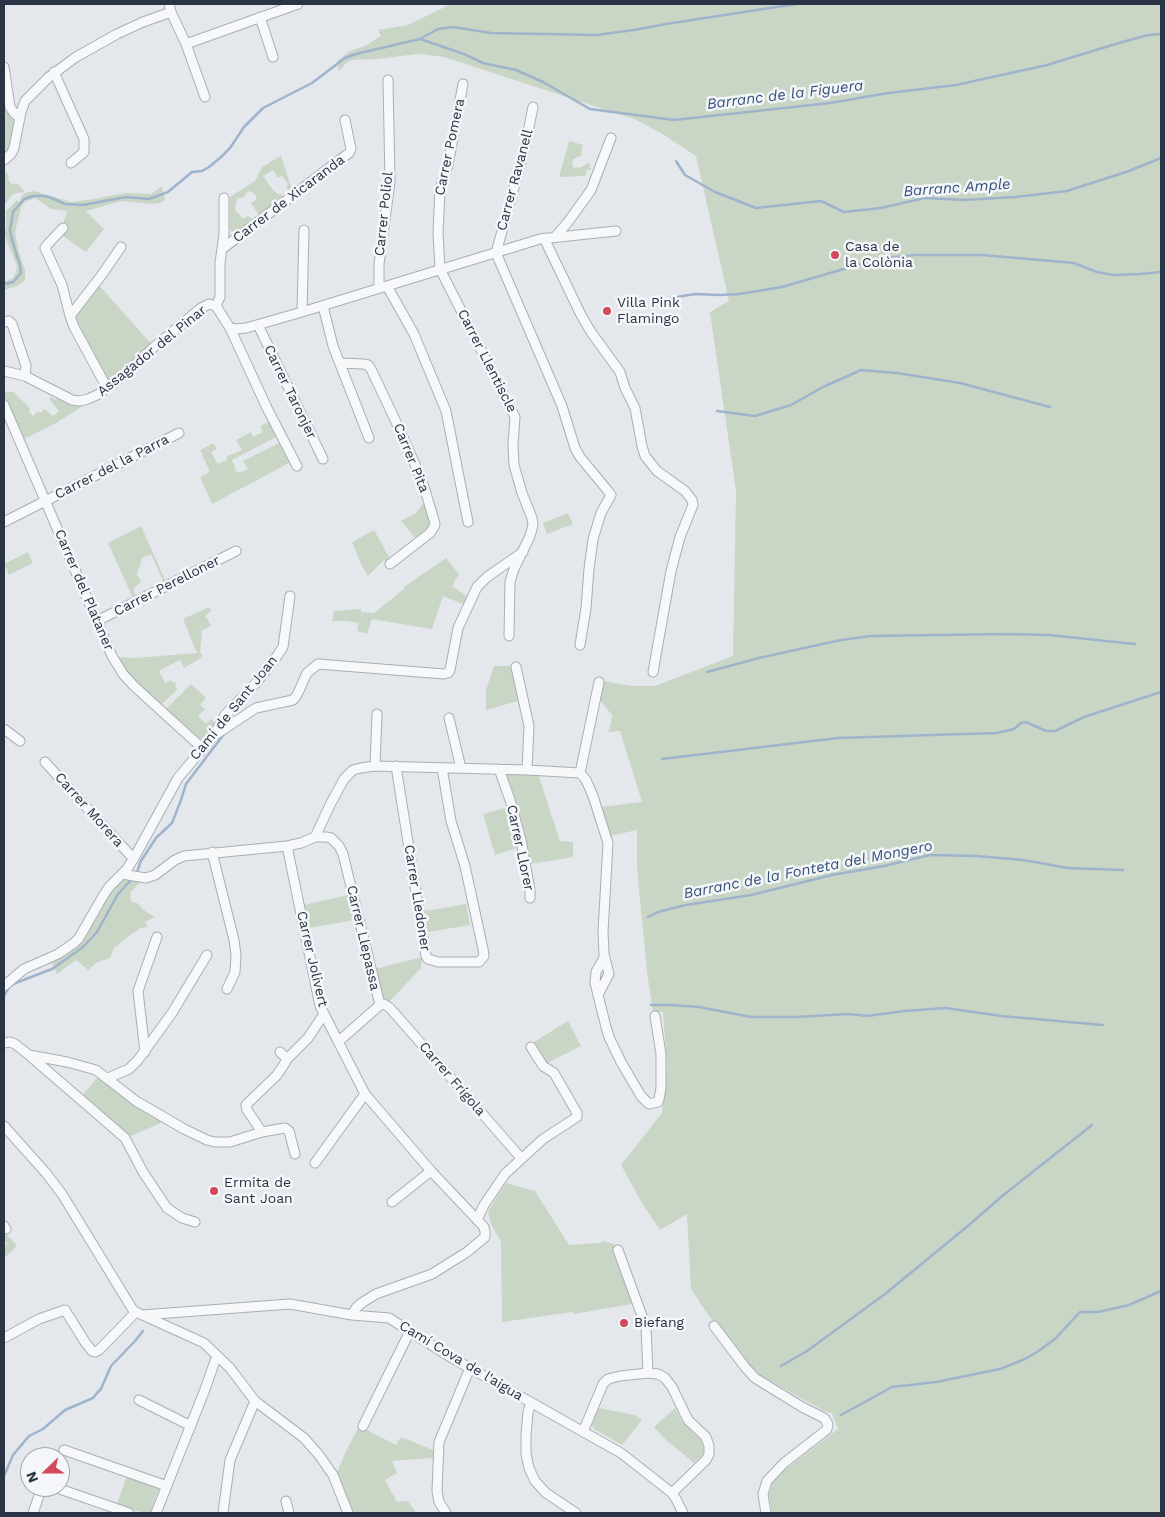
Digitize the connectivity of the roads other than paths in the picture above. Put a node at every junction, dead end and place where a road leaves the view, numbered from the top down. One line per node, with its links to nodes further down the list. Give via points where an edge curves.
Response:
1 (298, 4): 3 (street)
2 (170, 8): 4 (street); 7 (street, via 117,34)
3 (260, 17): 4 (street); 5 (street)
4 (186, 44): 10 (street)
5 (273, 57)
6 (4, 68): 12 (street, via 10,107)
7 (54, 72): 12 (street, via 25,101); 16 (street, via 84,139 84,152)
8 (388, 80): 27 (street, Carrer Poliol, via 390,182 378,264)
9 (463, 84): 26 (street, Carrer Pomera, via 448,165 440,189)
10 (206, 97)
11 (534, 107): 25 (street, Carrer Ravanell)
12 (20, 118): 15 (street, via 14,148)
13 (345, 120): 24 (street, Carrer de Xicaranda, via 349,153)
14 (611, 138): 21 (street, via 590,190)
15 (4, 160)
16 (71, 163)
17 (224, 198): 24 (street)
18 (63, 228): 31 (street, via 45,248 62,285)
19 (304, 230): 30 (street)
20 (616, 231): 21 (street)
21 (554, 237): 22 (street)
22 (544, 238): 25 (street); 55 (street, via 578,310 620,372 635,408 645,456 657,471 685,490 692,500 671,571)
23 (121, 247): 31 (street)
24 (222, 249): 28 (street, Carrer de Xicaranda, via 220,297)
25 (496, 253): 26 (street); 53 (street, via 562,406 575,448 611,495 593,539)
26 (440, 269): 27 (street); 48 (street, Carrer Llentiscle, via 515,415 514,465 532,529)
27 (383, 287): 29 (street); 46 (street, via 414,334 446,411)
28 (216, 306): 34 (street); 38 (street, Assagador del Pinar, via 209,304 201,308)
29 (323, 306): 30 (street); 35 (street)
30 (302, 312): 33 (street)
31 (70, 316): 38 (street)
32 (4, 322): 37 (street, via 12,324 26,366)
33 (258, 325): 34 (street); 42 (street, Carrer Taronjer)
34 (230, 328): 43 (street)
35 (340, 363): 41 (street); 49 (street, Carrer Pita, via 363,364 371,369 422,480 434,520 430,533)
36 (4, 372): 37 (street, Assagador del Pinar)
37 (25, 376): 38 (street, Assagador del Pinar, via 76,401 88,400)
38 (106, 388)
39 (4, 405): 44 (street, Carrer del Plataner)
40 (179, 433): 44 (street, Carrer del la Parra)
41 (369, 438)
42 (323, 459)
43 (297, 466)
44 (46, 500): 45 (street, Carrer del la Parra); 51 (street, Carrer del Plataner)
45 (4, 522)
46 (468, 522)
47 (236, 551): 51 (street, Carrer Perelloner)
48 (523, 552): 52 (street, via 510,582); 60 (street, via 477,587 458,628 448,673 318,664 307,672 293,700 259,707)
49 (390, 564)
50 (290, 596): 60 (street, Camí de Sant Joan, via 283,647 225,715)
51 (97, 621): 62 (street, Carrer del Plataner, via 112,656 124,674)
52 (509, 636)
53 (580, 645)
54 (516, 667): 69 (street, via 529,726)
55 (653, 672)
56 (599, 682): 70 (street)
57 (377, 714): 64 (street)
58 (448, 718): 67 (street)
59 (4, 729): 61 (street)
60 (214, 735): 62 (street, Camí de Sant Joan)
61 (20, 741)
62 (202, 748): 74 (street, Camí de Sant Joan, via 175,782)
63 (45, 762): 74 (street, Carrer Morera)
64 (375, 766): 65 (street); 71 (street, via 353,770 344,779)
65 (396, 766): 66 (street); 66 (street, Carrer Lledoner, via 426,956 438,962 476,962 482,960 483,949 465,866 451,821)
66 (442, 768): 67 (street)
67 (461, 768): 68 (street)
68 (499, 769): 69 (street); 76 (street, Carrer Llorer, via 521,840)
69 (527, 770): 70 (street)
70 (580, 773): 78 (street, via 588,784 608,838)
71 (315, 837): 72 (street); 83 (street, Carrer Llepassa, via 332,838 343,854)
72 (287, 846): 73 (street); 84 (street, Carrer Jolivert)
73 (212, 852): 75 (street, via 180,857 149,877); 81 (street, via 236,955 235,972)
74 (134, 858): 75 (street, Camí de Sant Joan)
75 (122, 874): 80 (street, Camí de Sant Joan, via 106,892 84,932 74,943 24,969)
76 (530, 898)
77 (157, 937): 89 (street, via 138,991)
78 (604, 954): 82 (street, via 595,975); 82 (street, via 609,974)
79 (207, 955): 89 (street)
80 (4, 986)
81 (227, 989)
82 (598, 996): 85 (street, via 614,1048 641,1096 649,1104 658,1102 661,1088 662,1060)
83 (380, 1004): 86 (street, Carrer Llepassa); 96 (street, Carrer Frígola, via 390,1008)
84 (324, 1014): 86 (street, Carrer Jolivert); 94 (street, via 308,1038 284,1059 277,1075 246,1105)
85 (655, 1016)
86 (339, 1041): 92 (street, Carrer Jolivert)
87 (4, 1043): 90 (street, via 15,1044)
88 (531, 1047): 96 (street, via 543,1066 554,1073 578,1115)
89 (145, 1052): 91 (street, via 129,1069)
90 (29, 1055): 91 (street, via 91,1068); 101 (street, via 125,1138 167,1208)
91 (108, 1078): 94 (street, via 136,1101 207,1140 230,1142)
92 (365, 1094): 97 (street); 98 (street, Carrer Jolivert)
93 (4, 1126): 103 (street, via 62,1194)
94 (262, 1132): 95 (street, via 287,1129)
95 (294, 1154)
96 (521, 1158): 100 (street, via 505,1174)
97 (315, 1163)
98 (431, 1171): 99 (street); 100 (street, Carrer Jolivert)
99 (392, 1202)
100 (477, 1220): 104 (street, via 484,1227 485,1237 467,1252 428,1276 376,1294 356,1308)
101 (195, 1222)
102 (618, 1250): 110 (street, via 646,1327)
103 (139, 1314): 104 (street, Camí Cova de l'aigua, via 290,1304); 107 (street, via 95,1352 65,1310 39,1319); 108 (street, via 199,1339)
104 (352, 1315): 106 (street, Camí Cova de l'aigua, via 386,1317)
105 (714, 1326): 132 (street, via 755,1378 824,1418 828,1424 825,1431 784,1463 767,1481 764,1494)
106 (410, 1331): 109 (street, Camí Cova de l'aigua); 115 (street)
107 (4, 1338)
108 (218, 1357): 112 (street); 114 (street)
109 (470, 1368): 113 (street, Camí Cova de l'aigua); 129 (street, via 439,1442 437,1491)
110 (648, 1373): 116 (street, via 605,1381); 120 (street, via 658,1374 669,1383 685,1416 706,1437 709,1446 706,1460)
111 (139, 1400): 114 (street)
112 (255, 1401): 123 (street, via 230,1460); 128 (street, via 292,1428 320,1455 333,1474)
113 (531, 1403): 116 (street, Camí Cova de l'aigua); 130 (street, via 526,1435 529,1468 546,1493)
114 (191, 1426): 118 (street)
115 (363, 1426)
116 (583, 1432): 120 (street, Camí Cova de l'aigua, via 621,1454)
117 (70, 1452): 118 (street)
118 (167, 1486): 126 (street)
119 (70, 1493): 125 (street)
120 (672, 1493): 131 (street, Camí Cova de l'aigua)
121 (39, 1497): 124 (street)
122 (286, 1501): 127 (street)
123 (222, 1512)
124 (33, 1513)
125 (129, 1513)
126 (156, 1513)
127 (289, 1513)
128 (348, 1513)
129 (446, 1513)
130 (576, 1513)
131 (683, 1513)
132 (766, 1513)

